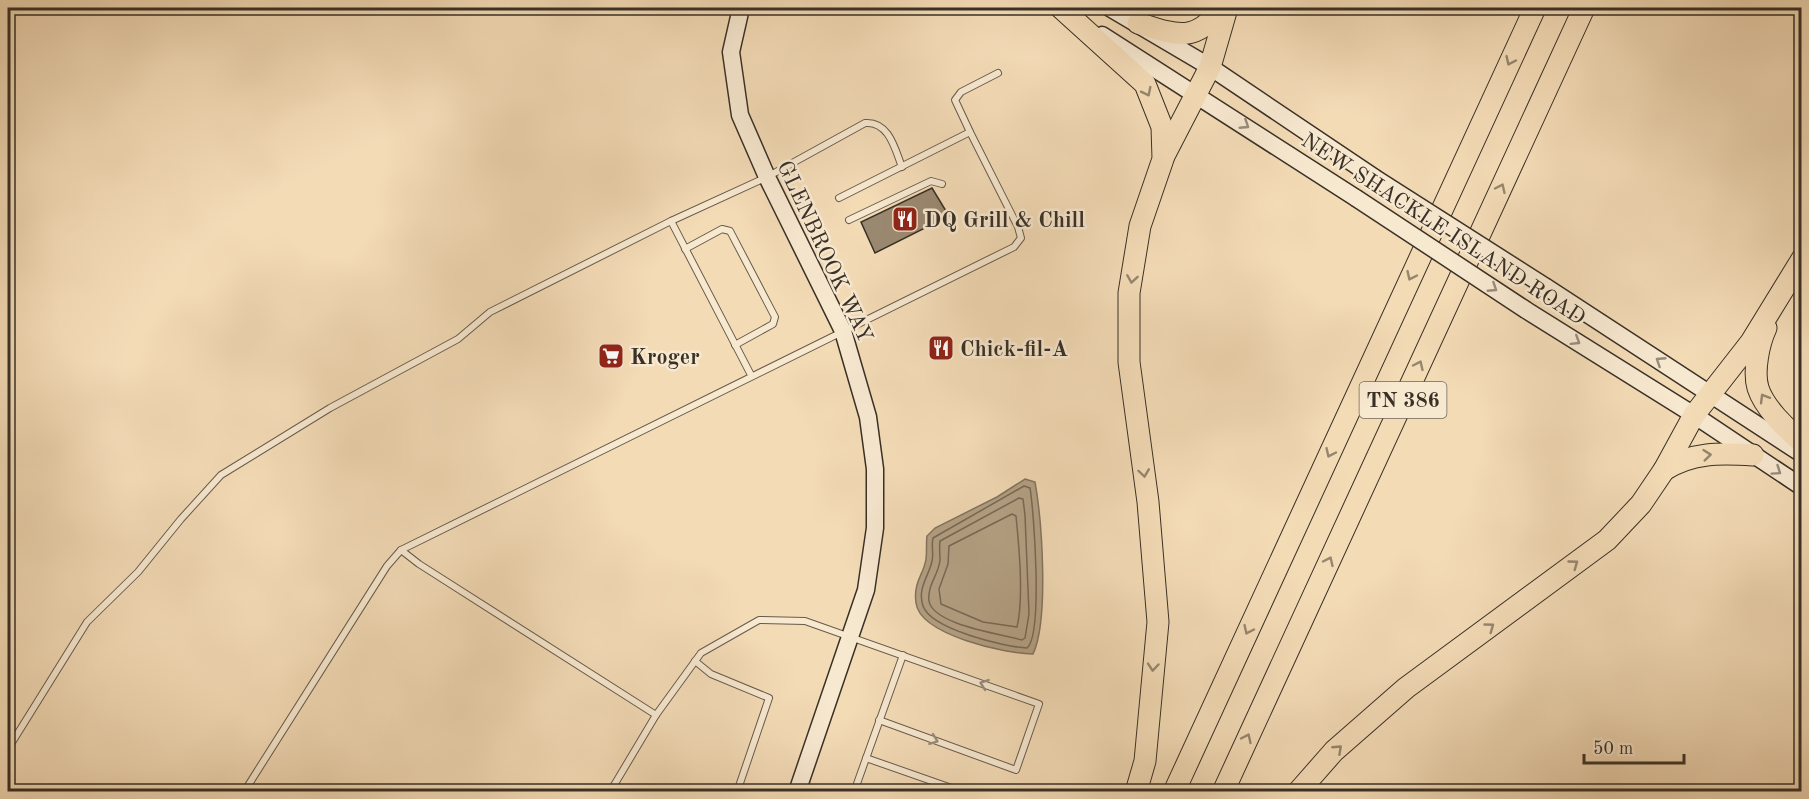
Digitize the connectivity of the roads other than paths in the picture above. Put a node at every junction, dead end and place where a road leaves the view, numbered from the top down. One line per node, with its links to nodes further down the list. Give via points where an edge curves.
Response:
1 (741, 8): 15 (main road, GLENBROOK WAY, via 731,52 734,84 740,115)
2 (1061, 8): 11 (main road, NEW SHACKLE ISLAND ROAD); 13 (highway, one-way to 13, via 1145,84 1162,127)
3 (1110, 8): 8 (main road, NEW SHACKLE ISLAND ROAD)
4 (1221, 8): 8 (highway, via 1206,27 1182,36)
5 (1227, 8): 9 (highway)
6 (1535, 8): 48 (highway, TN 386, one-way to 48)
7 (1584, 8): 49 (highway, TN 386, one-way to 7)
8 (1138, 23): 9 (main road, NEW SHACKLE ISLAND ROAD)
9 (1210, 67): 11 (highway); 26 (main road, NEW SHACKLE ISLAND ROAD, one-way to 9, bridge)
10 (998, 73): 12 (lane, via 961,92 955,100)
11 (1195, 95): 13 (highway); 27 (main road, NEW SHACKLE ISLAND ROAD, one-way to 27, bridge)
12 (970, 132): 14 (lane); 23 (lane, via 1021,238 1014,247)
13 (1163, 159): 47 (highway, one-way to 47, via 1140,226 1129,293 1129,362 1148,502 1158,622 1145,761)
14 (902, 167): 15 (lane, via 885,129 869,123 849,130); 17 (lane)
15 (767, 177): 19 (lane); 23 (main road, GLENBROOK WAY)
16 (942, 184): 18 (lane, via 931,181)
17 (839, 198)
18 (849, 220)
19 (671, 221): 20 (lane); 39 (lane, via 490,312 458,339 330,408 221,475 138,572 87,622)
20 (686, 249): 24 (lane); 24 (lane, via 722,229 730,231 775,317 773,324)
21 (1802, 259): 22 (highway)
22 (1790, 277): 26 (highway, via 1751,342); 28 (highway, one-way to 22, via 1771,410 1758,387 1758,359 1764,332)
23 (843, 331): 25 (lane); 34 (main road, GLENBROOK WAY, via 868,417 875,469 875,528 866,590)
24 (735, 345): 25 (lane)
25 (751, 375): 33 (lane)
26 (1709, 392): 27 (highway); 30 (main road, NEW SHACKLE ISLAND ROAD)
27 (1694, 415): 29 (main road, NEW SHACKLE ISLAND ROAD); 31 (highway)
28 (1802, 442)
29 (1753, 454): 31 (highway, one-way to 29, via 1682,458); 32 (main road, NEW SHACKLE ISLAND ROAD, one-way to 32)
30 (1802, 454)
31 (1664, 470): 50 (highway, one-way to 31, via 1334,752 1406,688 1608,540 1641,504)
32 (1802, 487)
33 (401, 550): 37 (lane); 41 (lane, via 387,566)
34 (850, 636): 35 (lane); 36 (lane, via 805,621 759,620 701,653); 44 (main road, GLENBROOK WAY)
35 (903, 655): 38 (lane); 38 (lane, one-way to 35, via 1016,770 1040,704)
36 (695, 661): 37 (lane); 43 (lane, via 711,675 770,698)
37 (656, 715): 42 (lane)
38 (879, 720): 40 (lane)
39 (8, 749)
40 (866, 758): 45 (lane); 46 (lane)
41 (244, 792)
42 (610, 792)
43 (737, 792)
44 (797, 792)
45 (854, 792)
46 (963, 792)
47 (1136, 792)
48 (1174, 792)
49 (1223, 792)
50 (1298, 792)

